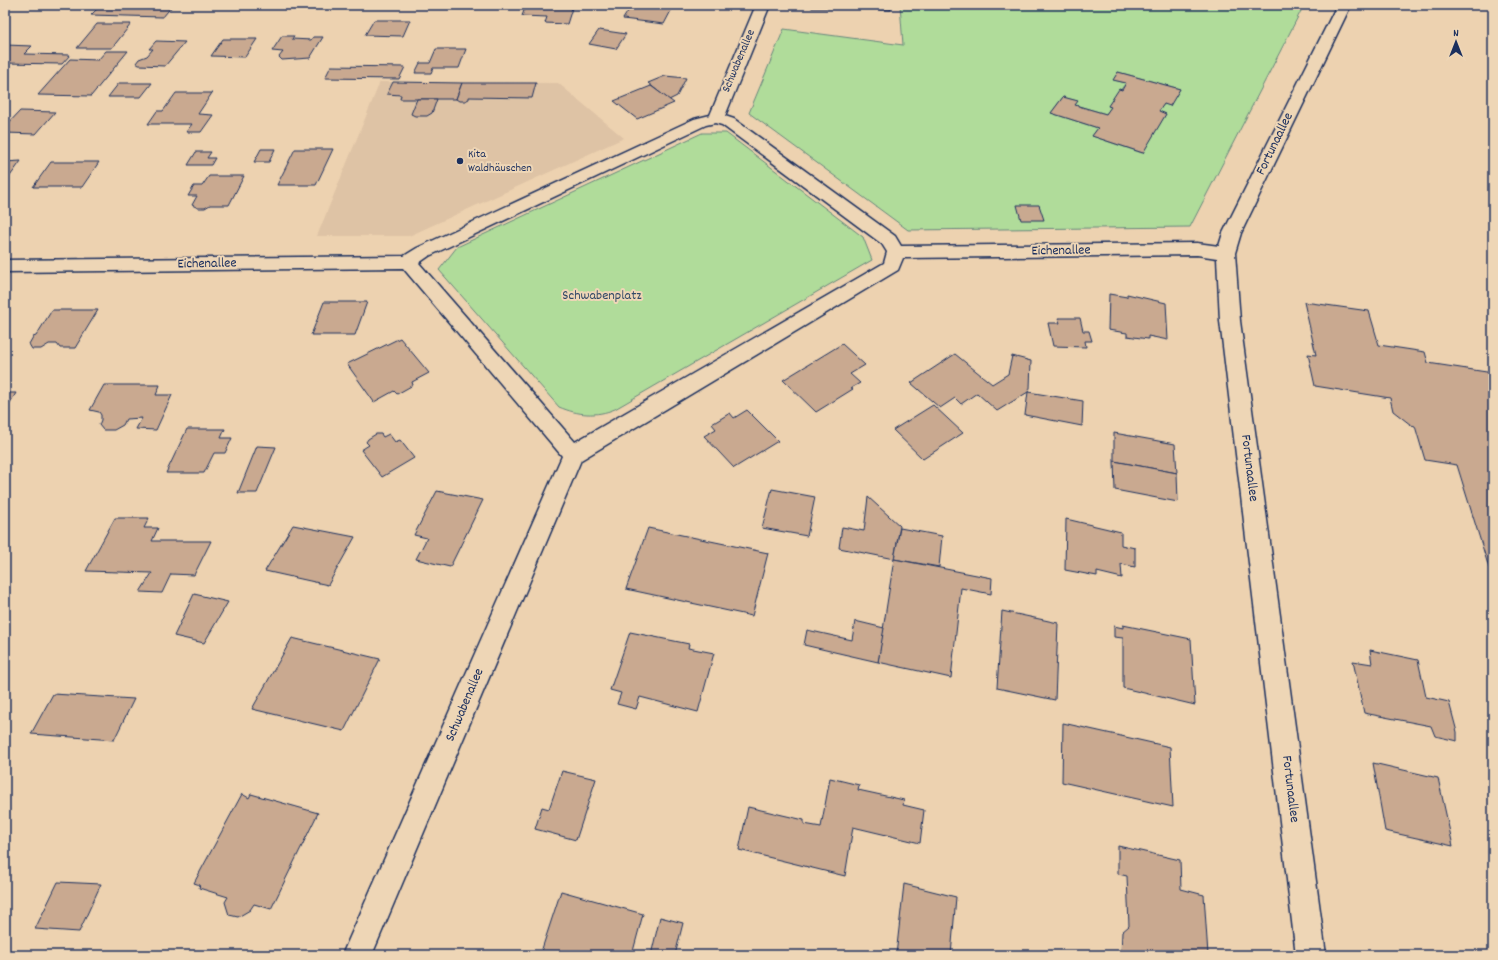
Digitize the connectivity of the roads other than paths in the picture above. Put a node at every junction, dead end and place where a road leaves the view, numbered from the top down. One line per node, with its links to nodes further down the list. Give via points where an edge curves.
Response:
1 (763, 5): 3 (street, Schwabenallee)
2 (1344, 5): 5 (street, Fortunaallee, via 1232,233)
3 (716, 118): 4 (street, via 728,122 889,240); 6 (street, via 686,128 423,252)
4 (896, 252): 5 (street, Eichenallee, via 1197,248); 8 (street, via 892,266)
5 (1226, 253): 10 (street, Fortunaallee, via 1230,321)
6 (408, 262): 7 (street, Eichenallee); 8 (street)
7 (5, 266)
8 (573, 454): 9 (street, Schwabenallee)
9 (357, 955)
10 (1311, 955)

